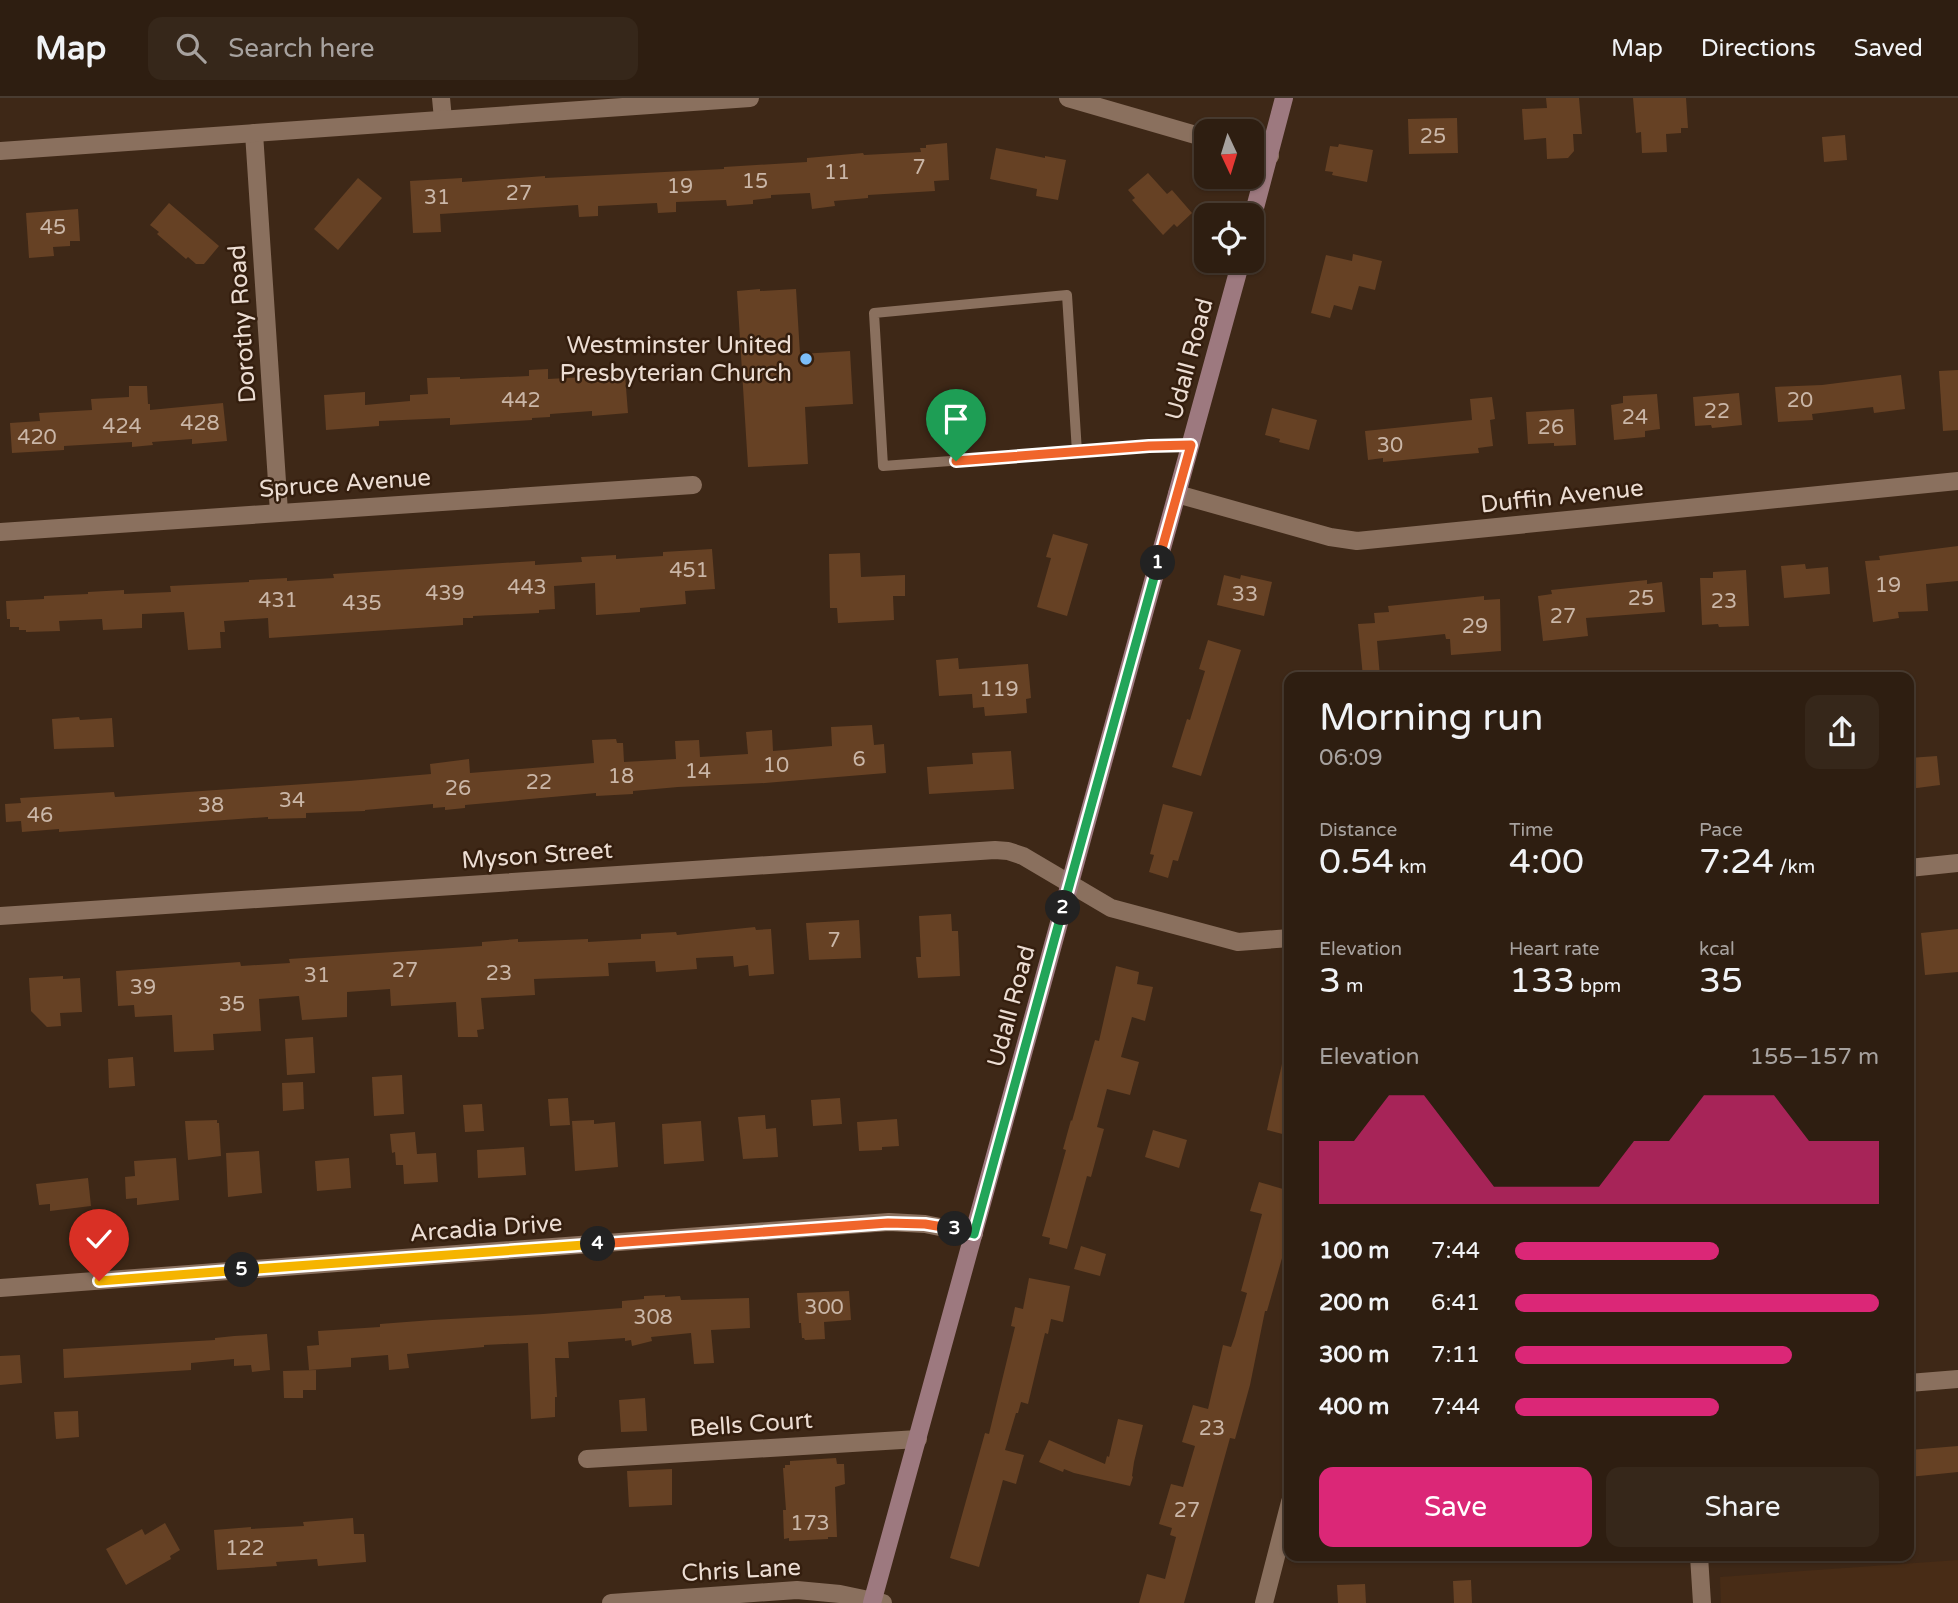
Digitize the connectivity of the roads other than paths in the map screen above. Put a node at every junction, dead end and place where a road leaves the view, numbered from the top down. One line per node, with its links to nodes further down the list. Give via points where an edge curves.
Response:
1 (441, 98): 5 (street)
2 (750, 98): 5 (street)
3 (1068, 98): 7 (street)
4 (1284, 98): 10 (main road)
5 (443, 119): 6 (street)
6 (254, 133): 8 (street); 18 (street, Dorothy Road)
7 (1194, 135)
8 (0, 151)
9 (1264, 154): 10 (street)
10 (1270, 156): 11 (main road)
11 (1257, 203)
12 (1238, 273): 13 (main road, Udall Road)
13 (1191, 445): 14 (lane); 17 (main road, Udall Road)
14 (1077, 452): 14 (lane, via 883,466 874,313 1067,295)
15 (1958, 481): 17 (street, Duffin Avenue, via 1357,541)
16 (693, 485): 18 (street, Spruce Avenue)
17 (1178, 494): 22 (main road, Udall Road)
18 (279, 512): 19 (street, Spruce Avenue)
19 (0, 532)
20 (1958, 863): 21 (street)
21 (1914, 867)
22 (1070, 883): 23 (street, Myson Street, via 1023,856 980,850); 24 (street, Myson Street, via 1111,908 1226,940); 25 (main road, Udall Road)
23 (0, 916)
24 (1284, 939)
25 (974, 1234): 26 (street, Arcadia Drive, via 925,1224 888,1223); 29 (main road, Udall Road)
26 (0, 1288)
27 (1958, 1379): 28 (street)
28 (1914, 1383)
29 (918, 1439): 30 (street, Bells Court); 33 (main road, Udall Road)
30 (587, 1459)
31 (1284, 1525): 35 (street)
32 (1699, 1561): 36 (street)
33 (876, 1602): 34 (street, Chris Lane, via 797,1590)
34 (611, 1603)
35 (1264, 1603)
36 (1702, 1603)

